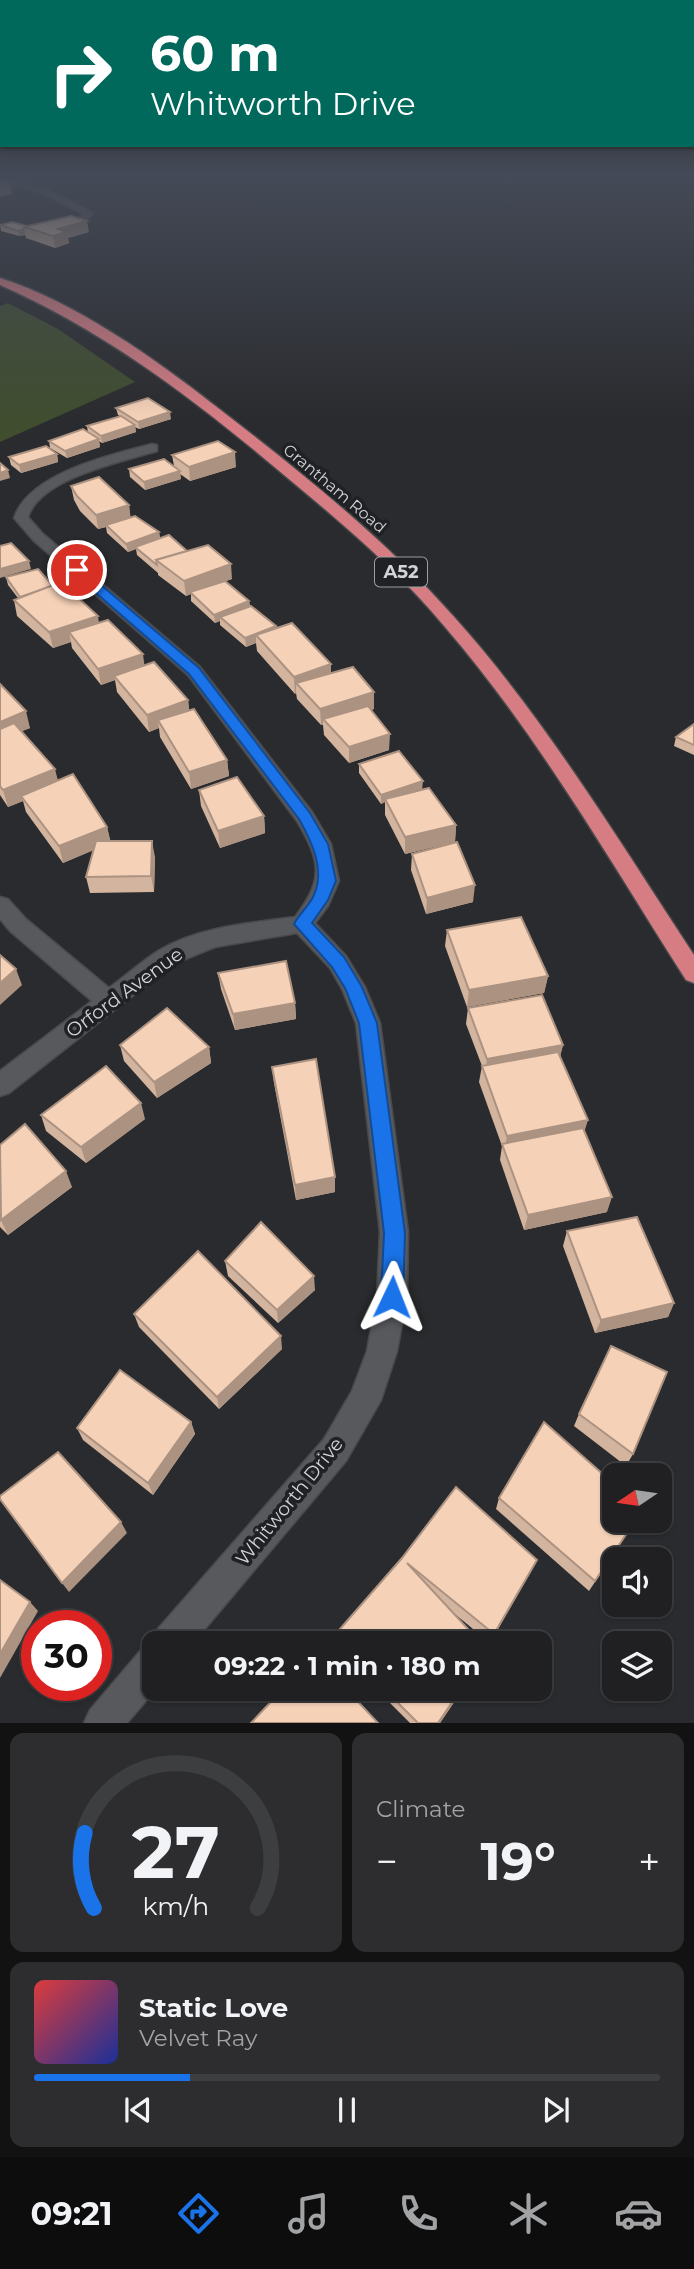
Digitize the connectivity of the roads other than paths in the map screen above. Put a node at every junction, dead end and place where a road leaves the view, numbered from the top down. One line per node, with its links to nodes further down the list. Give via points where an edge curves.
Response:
1 (0, 281): 5 (highway, Grantham Road / A52, via 67,314 184,386 379,548 468,643 571,783)
2 (152, 448): 4 (street, via 44,486 25,503 21,519 194,671 305,817 321,844 328,881)
3 (0, 905): 6 (street)
4 (302, 924): 6 (street, Orford Avenue, via 186,946); 8 (street, Whitworth Drive, via 338,962 368,1023 394,1233 392,1297 382,1351 365,1400 335,1450)
5 (694, 974)
6 (109, 1001): 7 (street, Orford Avenue)
7 (0, 1085)
8 (180, 1631)
9 (142, 1676): 10 (street)
10 (103, 1723)

